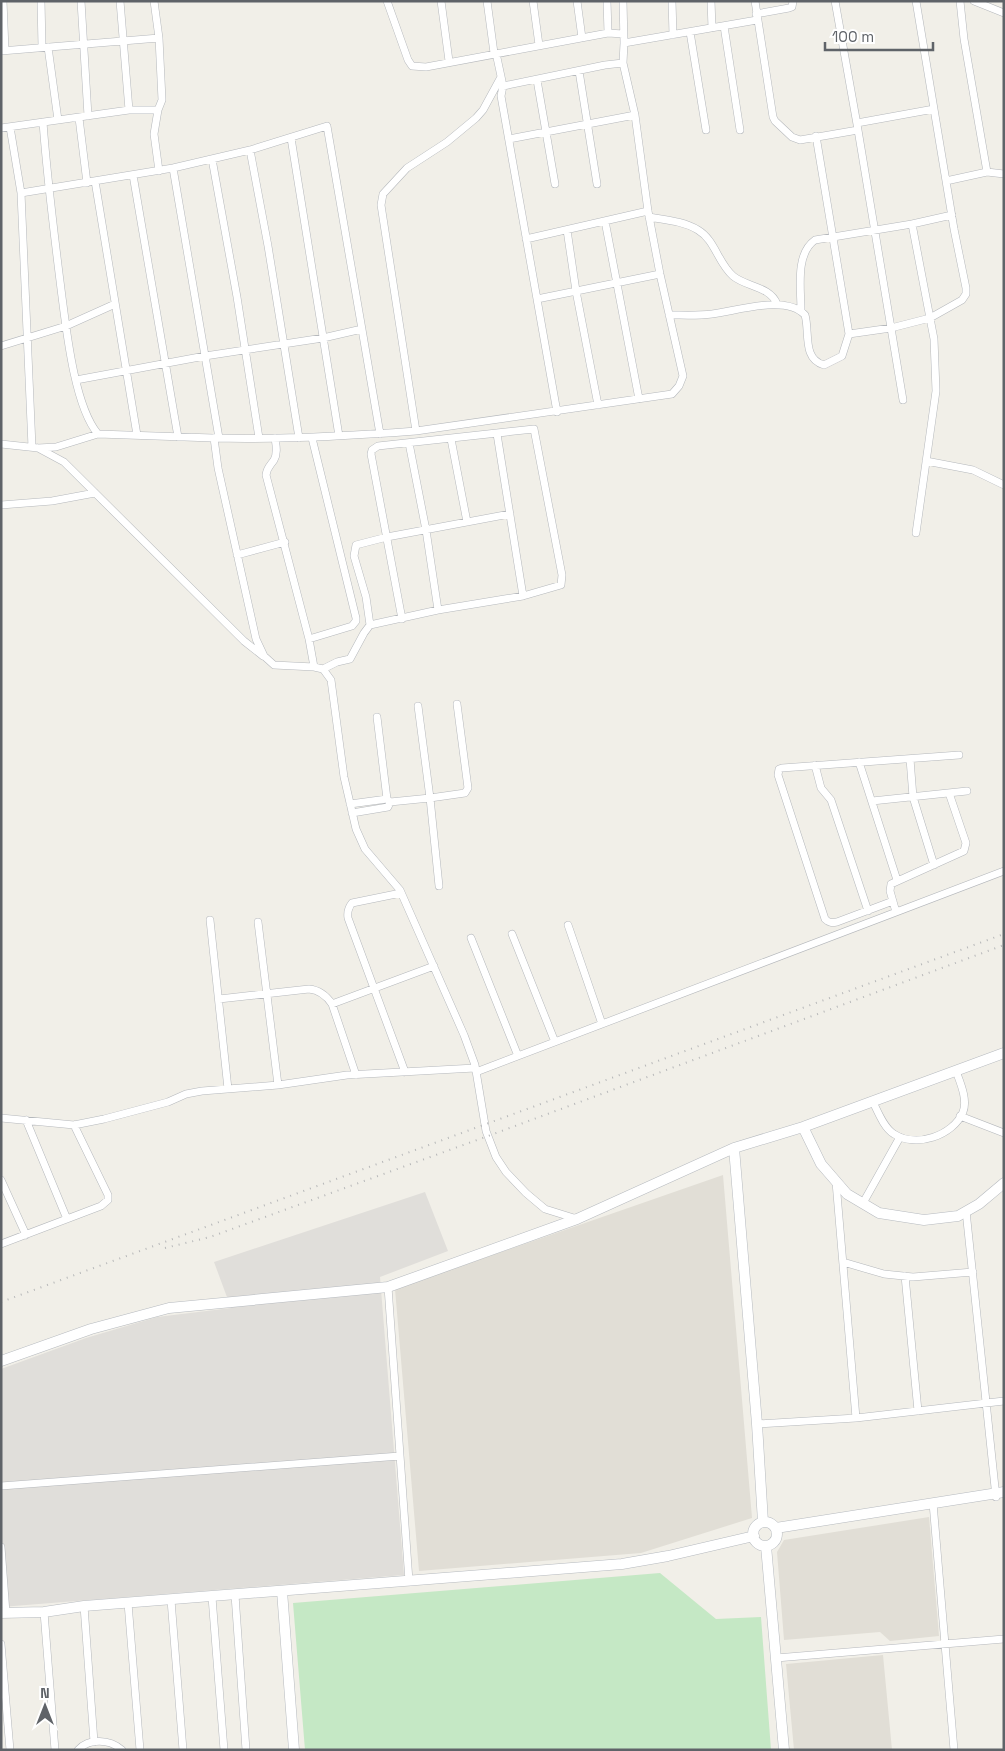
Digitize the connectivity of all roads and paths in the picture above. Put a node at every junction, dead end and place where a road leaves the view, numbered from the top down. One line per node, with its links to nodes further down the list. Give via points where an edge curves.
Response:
1 (3, 1): 36 (street)
2 (41, 1): 35 (street)
3 (81, 1): 33 (street)
4 (120, 1): 31 (street)
5 (154, 1): 29 (street)
6 (387, 1): 38 (street, via 412,66)
7 (441, 1): 38 (street)
8 (487, 1): 37 (street)
9 (533, 1): 34 (street)
10 (577, 1): 30 (street)
11 (607, 1): 26 (street)
12 (623, 1): 27 (street)
13 (672, 1): 28 (street)
14 (712, 1): 24 (street)
15 (755, 1): 22 (street)
16 (793, 1): 22 (street, via 788,8)
17 (835, 1): 54 (street)
18 (916, 1): 44 (street)
19 (960, 1): 66 (street)
20 (974, 1): 21 (street)
21 (1004, 12)
22 (757, 17): 23 (street); 59 (street, via 775,121 796,140)
23 (724, 26): 24 (street); 57 (street)
24 (712, 28): 25 (street)
25 (690, 32): 28 (street); 56 (street)
26 (608, 33): 27 (street); 30 (street)
27 (623, 34): 32 (street)
28 (672, 35): 32 (street)
29 (158, 38): 31 (street); 46 (street, via 162,100)
30 (582, 38): 34 (street)
31 (123, 42): 33 (street); 45 (street)
32 (624, 43): 39 (street)
33 (84, 44): 35 (street); 48 (street)
34 (539, 45): 37 (street)
35 (45, 47): 36 (street); 50 (street)
36 (3, 50)
37 (495, 53): 38 (street); 41 (street)
38 (449, 62)
39 (623, 63): 40 (street); 47 (street)
40 (579, 72): 42 (street); 52 (street)
41 (501, 77): 43 (street); 109 (street, via 476,118 407,168 383,194 381,205)
42 (537, 80): 43 (street); 58 (street)
43 (503, 86): 61 (street, via 501,96)
44 (934, 109): 54 (street); 69 (street)
45 (129, 110): 46 (street); 48 (street)
46 (158, 110): 65 (street, via 154,134)
47 (634, 115): 52 (street); 75 (street)
48 (88, 116): 49 (street)
49 (78, 118): 50 (street); 70 (street)
50 (58, 120): 51 (street)
51 (43, 122): 53 (street); 73 (street)
52 (588, 123): 58 (street); 72 (street)
53 (10, 127): 55 (street); 74 (street)
54 (858, 127): 59 (street); 80 (street)
55 (1, 128)
56 (706, 130)
57 (740, 130)
58 (547, 132): 61 (street); 71 (street)
59 (816, 136): 81 (street)
60 (290, 138): 62 (street); 94 (street, via 327,126); 97 (street)
61 (508, 139): 82 (street)
62 (250, 150): 63 (street); 98 (street)
63 (212, 159): 64 (street); 100 (street)
64 (173, 168): 65 (street); 101 (street)
65 (158, 171): 68 (street)
66 (987, 172): 67 (street); 69 (street)
67 (1004, 174)
68 (133, 175): 70 (street); 102 (street)
69 (946, 181): 76 (street)
70 (91, 182): 73 (street); 87 (street)
71 (555, 184)
72 (597, 184)
73 (48, 189): 74 (street); 92 (street)
74 (21, 193): 96 (street)
75 (649, 214): 77 (street); 83 (street); 88 (street, via 699,231 708,238 734,276 768,292)
76 (952, 215): 78 (street); 91 (street, via 966,294 962,300)
77 (605, 221): 79 (street); 84 (street)
78 (912, 224): 80 (street); 91 (street)
79 (567, 230): 82 (street); 85 (street)
80 (875, 230): 81 (street); 93 (street)
81 (834, 237): 89 (street, via 815,240 807,245 802,260); 95 (street)
82 (526, 239): 86 (street)
83 (660, 274): 84 (street); 90 (street)
84 (617, 282): 85 (street); 105 (street)
85 (576, 291): 86 (street); 107 (street)
86 (537, 299): 108 (street)
87 (115, 304): 92 (street); 103 (street)
88 (777, 304): 89 (street); 90 (street, via 711,314)
89 (801, 311): 95 (street, via 806,320 809,352 817,363 824,365 842,356)
90 (669, 315): 105 (street, via 683,376 672,394)
91 (930, 318): 93 (street); 125 (street, via 936,391)
92 (66, 326): 96 (street); 104 (street)
93 (891, 328): 95 (street); 106 (street)
94 (362, 329): 97 (street); 111 (street)
95 (849, 334)
96 (29, 337): 99 (street); 124 (street)
97 (323, 338): 98 (street); 114 (street)
98 (284, 343): 100 (street); 119 (street)
99 (1, 346)
100 (245, 350): 101 (street); 117 (street)
101 (205, 356): 102 (street); 116 (street)
102 (166, 364): 103 (street); 115 (street)
103 (126, 371): 104 (street); 113 (street)
104 (76, 380): 110 (street, via 91,426)
105 (639, 399): 107 (street)
106 (903, 400)
107 (598, 404): 108 (street)
108 (557, 412): 109 (street)
109 (416, 431): 111 (street)
110 (98, 434): 113 (street); 124 (street, via 56,447)
111 (380, 434): 114 (street)
112 (497, 434): 121 (street); 129 (street); 136 (street, via 532,428 536,432 562,575 559,587)
113 (137, 435): 115 (street)
114 (339, 436): 120 (street)
115 (178, 437): 116 (street)
116 (216, 438): 117 (street); 135 (street, via 218,468)
117 (259, 438): 118 (street)
118 (275, 438): 119 (street); 134 (street, via 277,450 266,475)
119 (299, 438): 120 (street)
120 (312, 438): 140 (street, via 356,621 352,626)
121 (451, 439): 122 (street); 130 (street)
122 (410, 443): 131 (street); 133 (street, via 378,446 371,454)
123 (1, 444): 124 (street)
124 (35, 447): 127 (street, via 64,462)
125 (926, 461): 126 (street, via 973,470); 132 (street)
126 (1004, 485)
127 (94, 493): 128 (street, via 52,501); 141 (street, via 244,642)
128 (1, 505)
129 (510, 514): 130 (street); 136 (street)
130 (467, 522): 131 (street)
131 (426, 530): 133 (street); 137 (street)
132 (916, 533)
133 (387, 537): 138 (street); 139 (street, via 359,543 354,550)
134 (285, 542): 135 (street); 140 (street)
135 (237, 555): 141 (street, via 256,639)
136 (523, 596): 137 (street)
137 (438, 610): 138 (street)
138 (402, 619): 139 (street)
139 (370, 625): 143 (street, via 350,659)
140 (310, 640): 142 (street)
141 (264, 656): 142 (street, via 274,666)
142 (314, 667): 143 (street)
143 (323, 669): 157 (street, via 331,680)
144 (457, 704): 154 (street, via 467,792)
145 (418, 706): 154 (street)
146 (377, 717): 155 (street)
147 (959, 755): 148 (street)
148 (910, 759): 149 (street); 153 (street)
149 (859, 762): 150 (street); 156 (street)
150 (815, 766): 165 (street, via 820,785 831,800); 165 (street, via 782,768 778,772 825,919 837,922)
151 (966, 791): 152 (street)
152 (949, 793): 153 (street); 159 (street, via 966,847 961,854)
153 (912, 797): 156 (street); 159 (street)
154 (430, 798): 155 (street); 162 (street)
155 (389, 800): 157 (street); 158 (street, via 388,806)
156 (872, 801): 161 (street)
157 (350, 804): 158 (street)
158 (352, 813): 163 (street, via 365,849)
159 (934, 865): 161 (street)
160 (1004, 870): 166 (street)
161 (897, 880): 164 (street, via 889,888)
162 (439, 886)
163 (402, 893): 172 (street); 173 (street, via 352,902 349,907 348,918)
164 (893, 901): 165 (street); 166 (street)
165 (868, 910)
166 (896, 912): 177 (street)
167 (210, 920): 175 (street)
168 (258, 922): 174 (street)
169 (568, 925): 177 (street)
170 (512, 934): 178 (street)
171 (470, 938): 180 (street)
172 (434, 966): 173 (street); 181 (street)
173 (374, 989): 176 (street); 183 (street)
174 (267, 994): 175 (street); 176 (street, via 313,989); 185 (street)
175 (218, 999): 186 (street)
176 (332, 1004): 184 (street)
177 (602, 1024): 178 (street)
178 (555, 1042): 180 (street)
179 (1004, 1054): 182 (main road)
180 (518, 1056): 181 (street)
181 (476, 1070): 183 (street); 202 (street, via 486,1131 506,1172 545,1209)
182 (956, 1071): 187 (main road); 188 (street, via 964,1099 964,1111)
183 (405, 1072): 184 (street)
184 (356, 1074): 185 (street)
185 (278, 1085): 186 (street)
186 (228, 1089): 191 (street, via 194,1092 168,1102)
187 (873, 1102): 192 (main road); 194 (street, via 892,1134)
188 (960, 1116): 193 (street); 194 (street, via 954,1127 932,1138 911,1141)
189 (1, 1118): 190 (street)
190 (26, 1120): 191 (street); 201 (street)
191 (74, 1124): 201 (street, via 108,1200)
192 (803, 1127): 195 (main road); 197 (main road, via 821,1164)
193 (1004, 1133)
194 (900, 1137): 199 (street)
195 (734, 1148): 202 (main road); 214 (main road)
196 (1, 1180): 203 (street)
197 (836, 1182): 199 (main road, via 847,1194); 205 (street)
198 (1004, 1183): 200 (main road)
199 (863, 1203): 200 (main road, via 880,1213 924,1220 958,1216)
200 (966, 1211): 206 (street)
201 (68, 1219): 203 (street)
202 (577, 1219): 208 (main road)
203 (26, 1235): 204 (street)
204 (1, 1244)
205 (843, 1262): 207 (street, via 884,1274); 213 (street)
206 (973, 1272): 207 (street); 211 (street)
207 (905, 1276): 212 (street)
208 (388, 1287): 209 (main road, via 169,1308 91,1329); 215 (street)
209 (1, 1361)
210 (1004, 1401): 211 (street)
211 (986, 1403): 212 (street); 217 (street)
212 (918, 1411): 213 (street)
213 (856, 1418): 214 (street)
214 (757, 1424): 219 (main road)
215 (400, 1456): 216 (street); 224 (street)
216 (1, 1486)
217 (1000, 1495): 218 (main road)
218 (933, 1506): 220 (main road); 235 (street)
219 (763, 1522): 220 (main road); 221 (main road, via 755,1528)
220 (777, 1531): 223 (main road, via 773,1543)
221 (754, 1536): 223 (main road, via 758,1543); 224 (main road, via 622,1564)
222 (1, 1546): 232 (street)
223 (766, 1546): 236 (main road)
224 (410, 1581): 225 (main road)
225 (282, 1591): 226 (main road); 246 (main road)
226 (235, 1595): 227 (main road); 245 (street)
227 (212, 1596): 228 (main road); 244 (street)
228 (170, 1600): 229 (main road); 243 (street)
229 (128, 1603): 230 (main road); 242 (street)
230 (84, 1606): 231 (main road); 237 (street)
231 (44, 1612): 232 (main road); 239 (street)
232 (4, 1613)
233 (1004, 1640): 235 (street)
234 (1, 1644): 238 (street)
235 (945, 1644): 236 (street); 248 (street)
236 (776, 1658): 247 (main road)
237 (94, 1742): 240 (street); 241 (street, via 105,1742)
238 (10, 1750)
239 (55, 1750)
240 (78, 1750)
241 (122, 1750)
242 (140, 1750)
243 (183, 1750)
244 (224, 1750)
245 (246, 1750)
246 (294, 1750)
247 (784, 1750)
248 (954, 1750)

